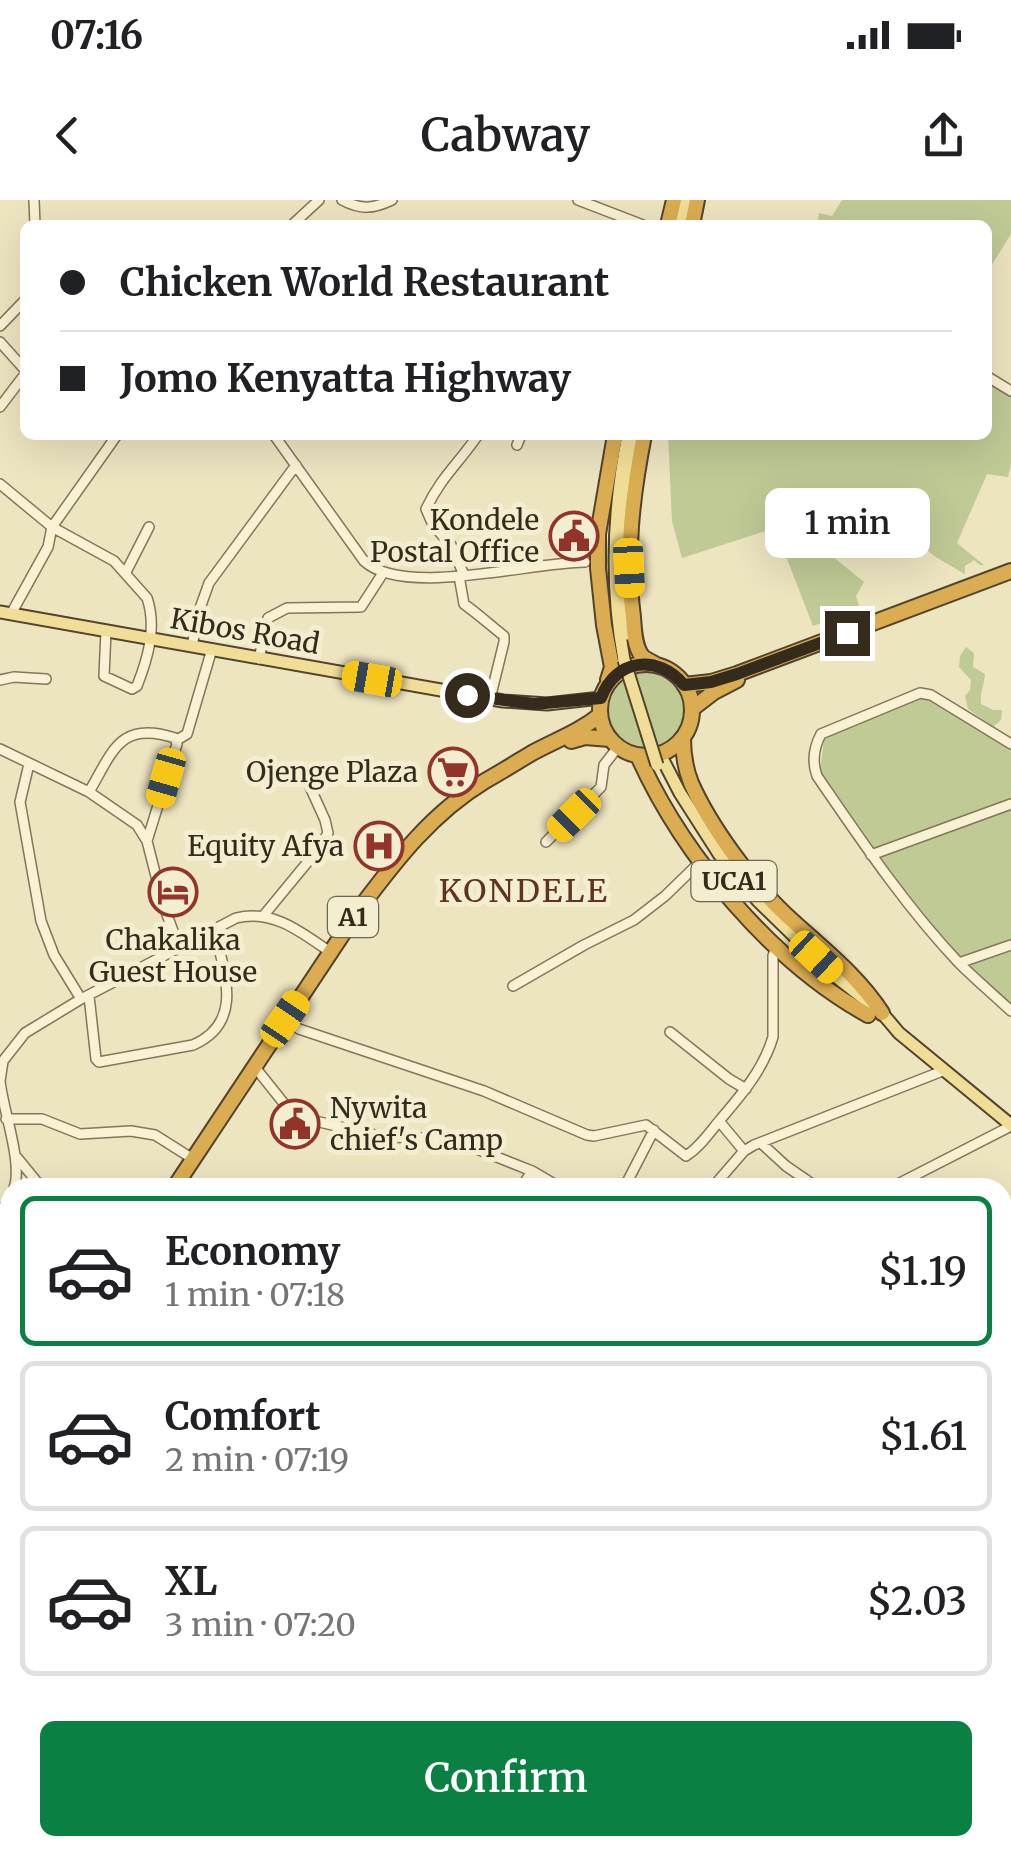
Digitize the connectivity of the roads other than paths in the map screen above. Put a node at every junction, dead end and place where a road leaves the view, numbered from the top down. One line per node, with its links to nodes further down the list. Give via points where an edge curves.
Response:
1 (319, 200): 5 (street)
2 (342, 200): 3 (street, via 370,208)
3 (392, 200)
4 (578, 200): 6 (street)
5 (297, 220)
6 (630, 220)
7 (20, 305): 8 (street)
8 (0, 326)
9 (0, 342): 10 (street)
10 (20, 366)
11 (20, 379): 12 (street)
12 (0, 407)
13 (113, 440): 23 (street)
14 (278, 440): 20 (street)
15 (475, 440): 29 (street, via 426,509)
16 (615, 440): 41 (highway, via 598,534 612,666)
17 (628, 440): 22 (main road, UCA1)
18 (638, 440): 22 (main road, UCA1)
19 (639, 440): 37 (highway, via 631,601 638,648)
20 (296, 464): 28 (street, via 364,561); 34 (street, via 209,583)
21 (0, 484): 23 (street)
22 (623, 491): 69 (main road, UCA1, bridge, via 628,651 664,762 718,854)
23 (52, 527): 27 (street); 31 (street, via 48,547)
24 (149, 527): 27 (street)
25 (584, 562): 29 (street)
26 (1011, 570): 40 (highway, via 737,674)
27 (126, 572): 33 (street, via 149,602)
28 (384, 573): 29 (street); 36 (street, via 361,607 287,608 268,618)
29 (462, 576): 42 (street, via 464,604 504,636)
30 (1011, 579): 43 (highway, via 738,680)
31 (6, 613): 32 (main road, Kibos Road)
32 (106, 632): 33 (main road, Kibos Road); 33 (street, via 104,676 132,688)
33 (152, 639): 34 (main road, Kibos Road)
34 (192, 646): 35 (main road, Kibos Road)
35 (212, 649): 36 (main road, Kibos Road); 46 (street, via 187,734)
36 (259, 659): 42 (main road, Kibos Road)
37 (659, 666): 40 (highway); 41 (highway, via 630,667)
38 (46, 678): 39 (street)
39 (0, 680)
40 (684, 685): 43 (highway)
41 (604, 692): 42 (main road, Kibos Road, via 547,704); 44 (highway)
42 (490, 699)
43 (692, 709): 45 (highway)
44 (600, 715): 47 (highway); 64 (highway, A1, via 443,812 389,868)
45 (683, 738): 50 (highway, via 658,754); 69 (highway, via 691,783 727,846 781,910 861,984)
46 (177, 740): 53 (street, via 146,733 127,737); 55 (street)
47 (614, 743): 50 (highway); 56 (street, via 601,787); 70 (highway, A1, via 584,737 534,756 420,838)
48 (1011, 744): 57 (street, via 924,693 821,734 817,776)
49 (0, 749): 51 (street)
50 (638, 756): 58 (highway)
51 (29, 764): 53 (street); 67 (street, via 20,802 41,920 54,955)
52 (310, 788): 59 (street, via 328,833)
53 (89, 792): 55 (street, via 134,822)
54 (1011, 804): 57 (street)
55 (147, 842): 62 (street)
56 (546, 842)
57 (871, 855): 65 (street)
58 (702, 861): 63 (highway); 66 (street, via 634,920)
59 (264, 915): 60 (street); 64 (street)
60 (214, 928): 62 (street); 67 (street, via 228,995 204,1040 100,1062)
61 (1011, 945): 65 (street)
62 (178, 947): 67 (street)
63 (776, 947): 69 (highway, via 822,986); 76 (street, via 773,1037)
64 (330, 952): 85 (highway, A1)
65 (960, 963): 68 (street)
66 (512, 986)
67 (85, 998): 72 (street, via 25,1033)
68 (1011, 1011)
69 (875, 1014): 74 (main road, UCA1)
70 (290, 1022): 73 (highway, A1); 81 (street, via 588,1135 646,1124)
71 (670, 1032): 76 (street)
72 (2, 1057): 75 (street)
73 (258, 1070): 86 (street, via 298,1117 380,1137 462,1145); 90 (highway, A1)
74 (945, 1070): 80 (main road, UCA1); 82 (street)
75 (0, 1081): 77 (street)
76 (746, 1088): 79 (street)
77 (1, 1103): 78 (street)
78 (6, 1119): 84 (street); 85 (street, via 42,1118 80,1134 154,1136)
79 (719, 1121): 81 (street, via 686,1156); 83 (street)
80 (1011, 1126): 96 (street)
81 (654, 1130): 93 (street)
82 (761, 1143): 83 (street); 95 (street)
83 (744, 1152): 94 (street)
84 (14, 1153): 87 (street); 88 (street)
85 (193, 1159): 89 (highway, A1)
86 (532, 1170): 91 (street); 92 (street)
87 (16, 1178)
88 (34, 1178)
89 (183, 1178)
90 (184, 1178)
91 (527, 1178)
92 (545, 1178)
93 (629, 1178)
94 (721, 1178)
95 (803, 1178)
96 (910, 1178)

